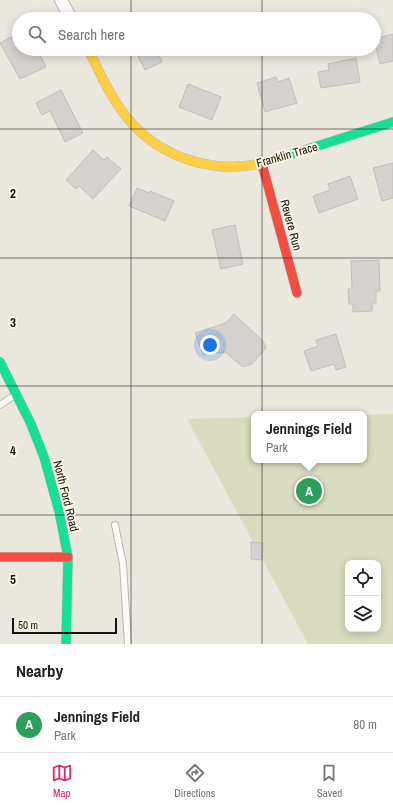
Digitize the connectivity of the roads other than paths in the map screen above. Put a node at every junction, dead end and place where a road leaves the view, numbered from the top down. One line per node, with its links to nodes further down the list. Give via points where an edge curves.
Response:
1 (61, 0): 2 (street)
2 (67, 12)
3 (92, 56): 5 (street, Franklin Trace, via 119,106 140,131 159,146 189,160 217,167)
4 (393, 122): 5 (street, Franklin Trace)
5 (262, 164): 6 (street, Revere Run)
6 (298, 293)
7 (0, 362): 8 (street, North Ford Road)
8 (17, 394): 9 (lane); 12 (street, North Ford Road, via 44,458 59,511)
9 (0, 405)
10 (115, 525): 14 (lane, via 123,564)
11 (0, 557): 12 (street)
12 (68, 557): 13 (street, North Ford Road)
13 (66, 644)
14 (128, 644)

